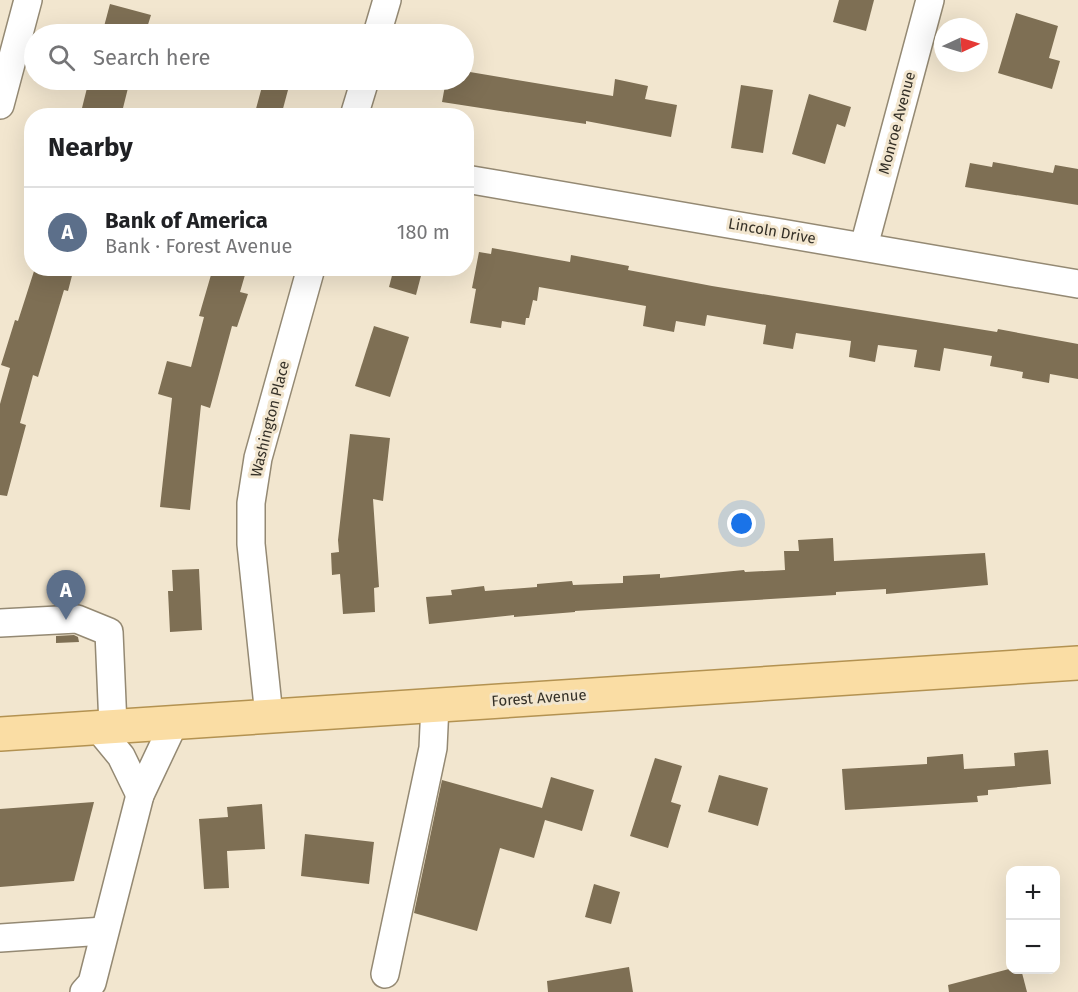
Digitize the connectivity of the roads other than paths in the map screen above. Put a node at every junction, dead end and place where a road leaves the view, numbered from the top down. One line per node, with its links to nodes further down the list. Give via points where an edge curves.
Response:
1 (28, 0): 6 (street)
2 (387, 0): 4 (street)
3 (930, 0): 9 (street, Monroe Avenue)
4 (380, 24)
5 (362, 90): 7 (street)
6 (0, 105)
7 (356, 108)
8 (474, 180): 9 (street, Lincoln Drive)
9 (864, 246): 11 (street, Lincoln Drive)
10 (309, 276): 15 (street, Washington Place, via 258,458 251,503 251,544)
11 (1078, 284)
12 (0, 623): 17 (street, via 77,619 109,632)
13 (1078, 663): 14 (main road, Forest Avenue)
14 (435, 705): 15 (main road, Forest Avenue); 22 (street, via 433,748)
15 (269, 716): 16 (main road, Forest Avenue)
16 (175, 722): 17 (main road, Forest Avenue); 19 (street)
17 (105, 727): 18 (main road, Forest Avenue); 19 (street)
18 (0, 734)
19 (140, 795): 20 (street)
20 (104, 931): 21 (street); 23 (street, via 92,983)
21 (0, 938)
22 (385, 974)
23 (84, 992)

